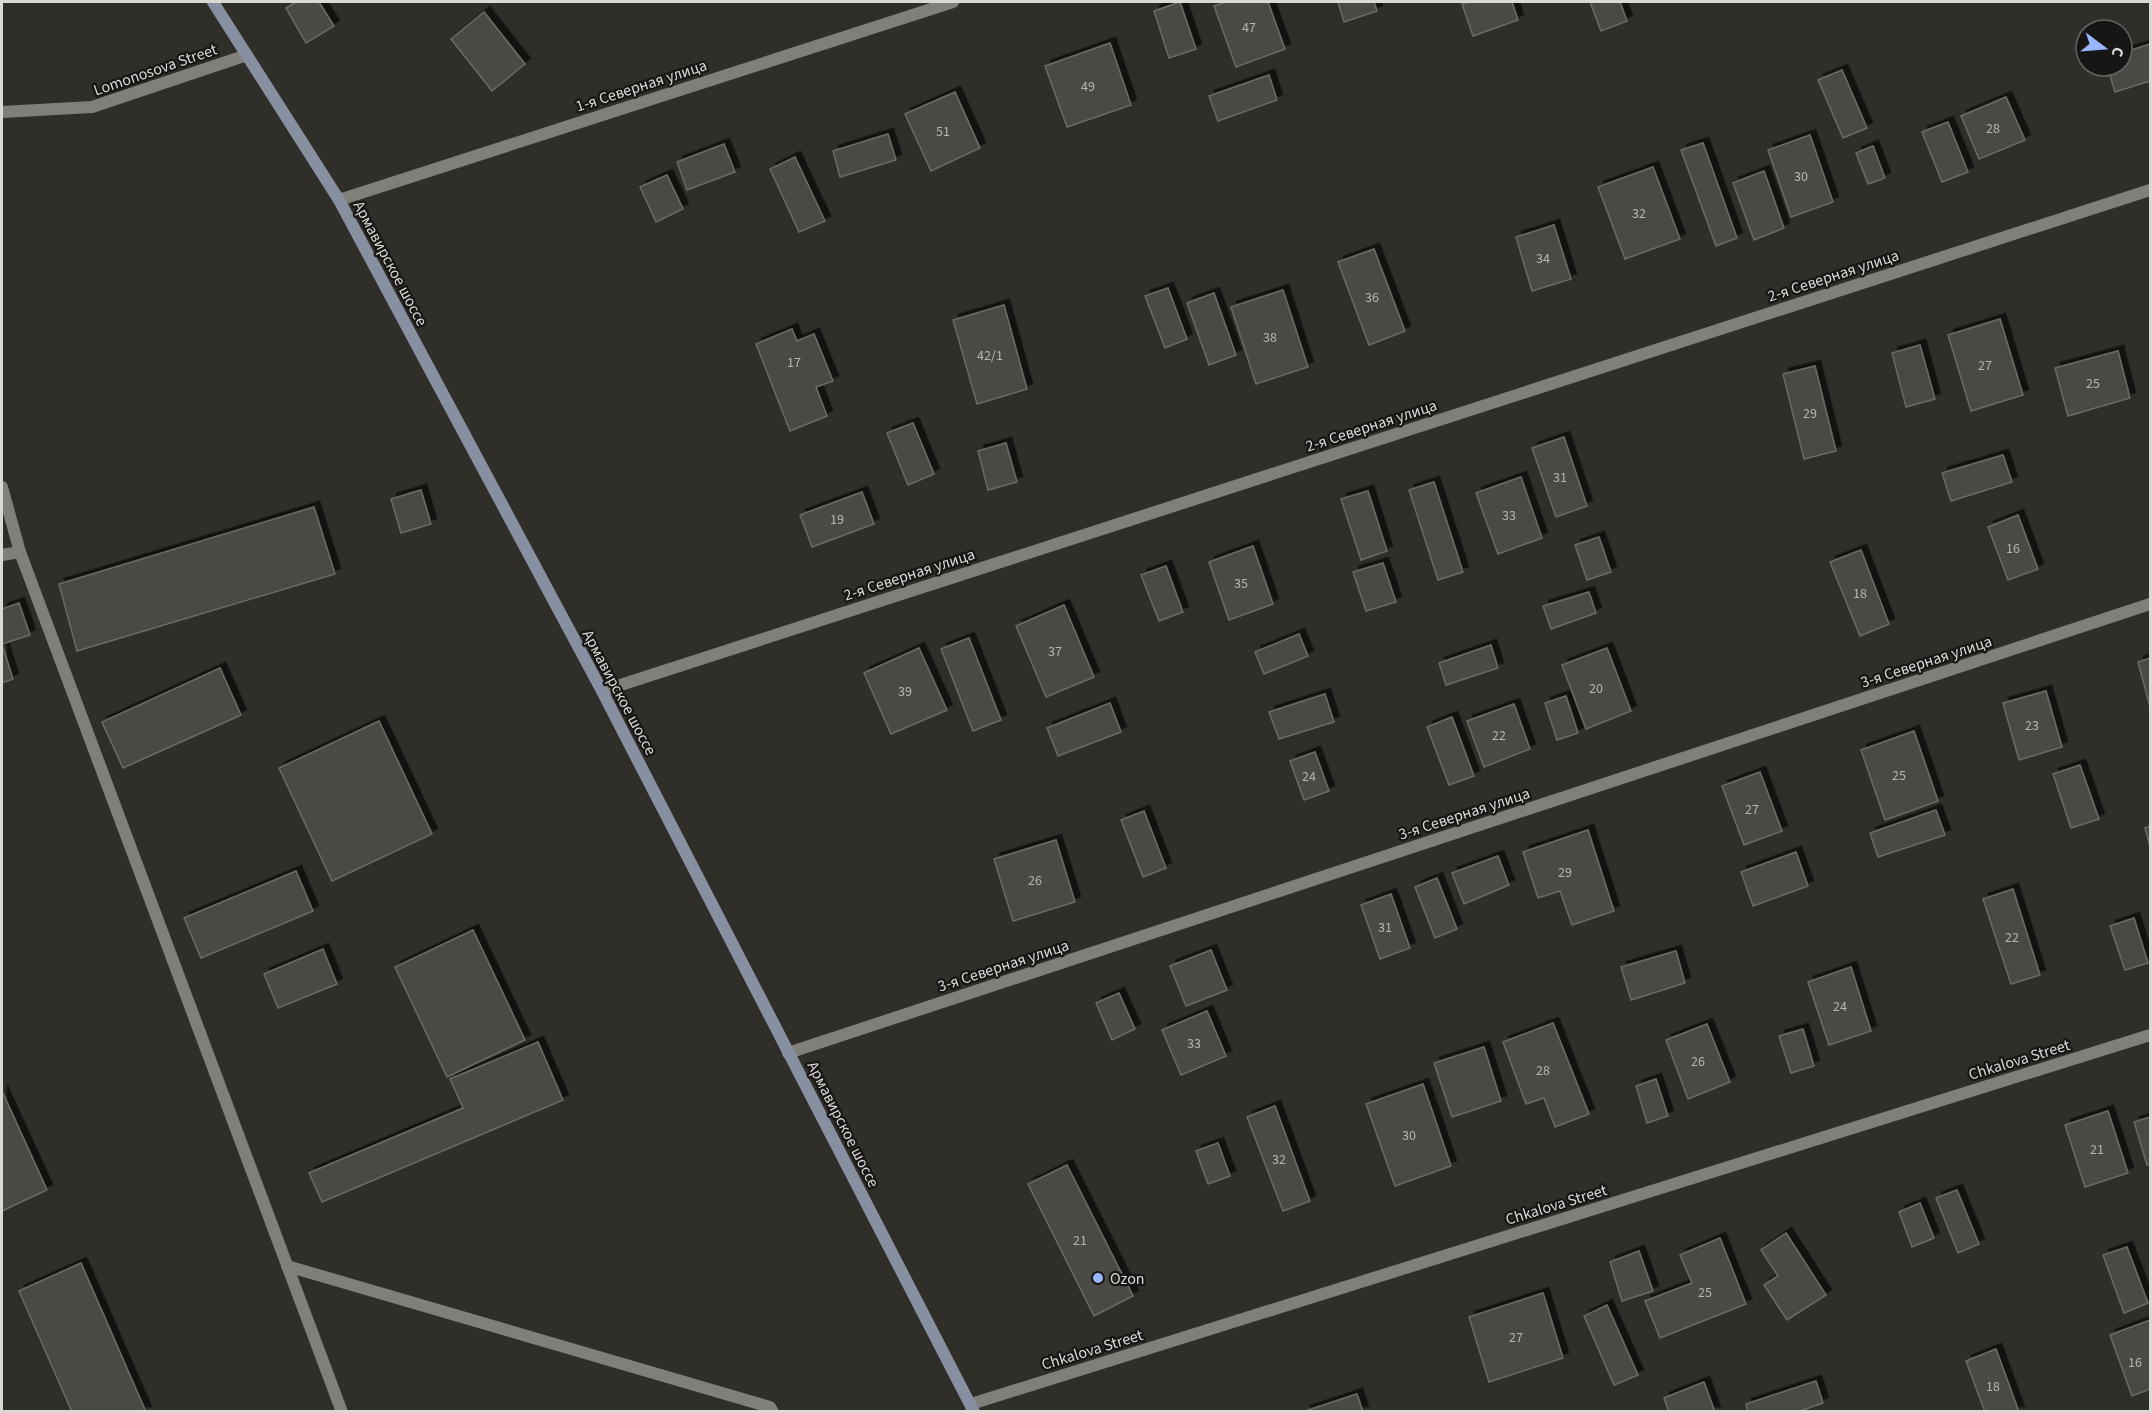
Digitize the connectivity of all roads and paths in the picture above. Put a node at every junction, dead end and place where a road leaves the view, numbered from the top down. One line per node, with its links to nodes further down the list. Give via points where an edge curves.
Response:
1 (213, 2): 3 (main road, Армавирское шоссе)
2 (953, 2): 6 (street, 1-я Северная улица)
3 (247, 55): 4 (street, Lomonosova Street, via 92,108); 6 (main road, Армавирское шоссе)
4 (2, 112)
5 (2151, 190): 11 (street, 2-я Северная улица)
6 (339, 200): 11 (main road, Армавирское шоссе)
7 (2, 487): 8 (street)
8 (20, 552): 9 (street); 14 (street)
9 (2, 555)
10 (2151, 604): 13 (street, 3-я Северная улица)
11 (602, 691): 13 (main road, Армавирское шоссе)
12 (2151, 1035): 15 (street, Chkalova Street)
13 (788, 1053): 15 (main road, Армавирское шоссе)
14 (287, 1266): 16 (street); 17 (street, via 770,1407)
15 (972, 1408)
16 (342, 1412)
17 (773, 1412)

